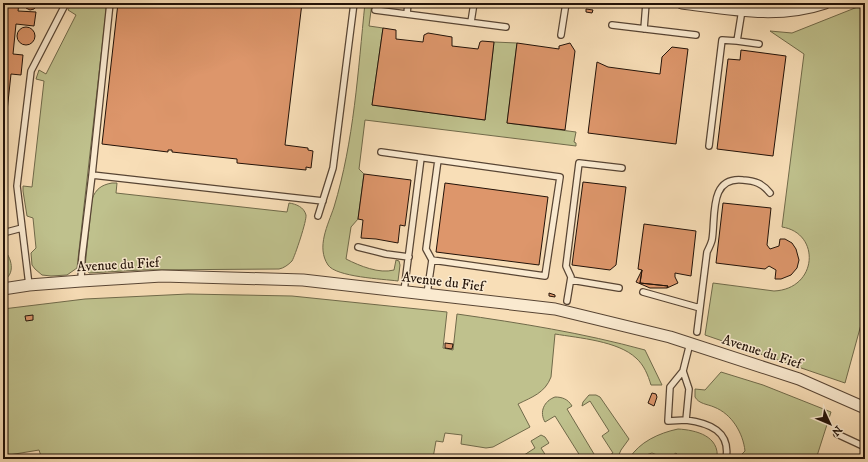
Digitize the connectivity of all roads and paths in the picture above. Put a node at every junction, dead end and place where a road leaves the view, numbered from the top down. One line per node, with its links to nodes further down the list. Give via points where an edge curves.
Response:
1 (66, 3): 30 (lane, via 31,71 17,186)
2 (110, 3): 26 (lane)
3 (354, 3): 28 (lane, via 333,168)
4 (408, 3): 12 (lane)
5 (474, 3): 13 (lane)
6 (566, 3): 17 (lane)
7 (646, 3): 16 (lane)
8 (682, 3): 11 (street)
9 (825, 3): 11 (street, via 784,12)
10 (376, 10): 12 (lane)
11 (742, 10): 19 (lane)
12 (407, 14): 13 (lane)
13 (471, 22): 15 (lane)
14 (612, 25): 16 (lane)
15 (506, 27)
16 (644, 29): 18 (lane)
17 (561, 35)
18 (696, 35)
19 (737, 41): 20 (lane); 21 (lane, via 722,40)
20 (759, 44)
21 (709, 146)
22 (381, 152): 23 (lane)
23 (421, 158): 24 (lane); 33 (lane)
24 (438, 160): 34 (lane, via 426,249); 34 (lane, via 560,177 546,276)
25 (622, 168): 35 (lane, via 579,163 566,266)
26 (92, 175): 28 (lane); 36 (lane)
27 (770, 193): 44 (lane, via 756,181 737,179 720,189 716,196 712,242 707,252)
28 (323, 201): 29 (lane)
29 (318, 216)
30 (22, 228): 31 (lane); 37 (lane)
31 (3, 233)
32 (358, 247): 33 (lane)
33 (409, 257): 40 (lane)
34 (432, 260): 42 (lane)
35 (570, 280): 38 (lane); 43 (lane)
36 (81, 281): 37 (street, Avenue du Fief); 40 (street, Avenue du Fief, via 162,276 303,280)
37 (29, 285): 39 (street, Avenue du Fief)
38 (620, 288)
39 (3, 289)
40 (404, 292): 42 (street, Avenue du Fief)
41 (643, 292): 44 (lane)
42 (427, 294): 46 (street, Avenue du Fief, via 555,309)
43 (567, 301)
44 (700, 308): 45 (lane)
45 (697, 332)
46 (690, 343): 47 (lane); 48 (street, Avenue du Fief, via 799,378)
47 (683, 371): 49 (lane, via 689,388); 49 (lane, via 670,386 668,421)
48 (865, 408)
49 (686, 420): 52 (lane, via 701,422 715,428 726,444)
50 (837, 434): 51 (lane)
51 (865, 447)
52 (726, 459)

